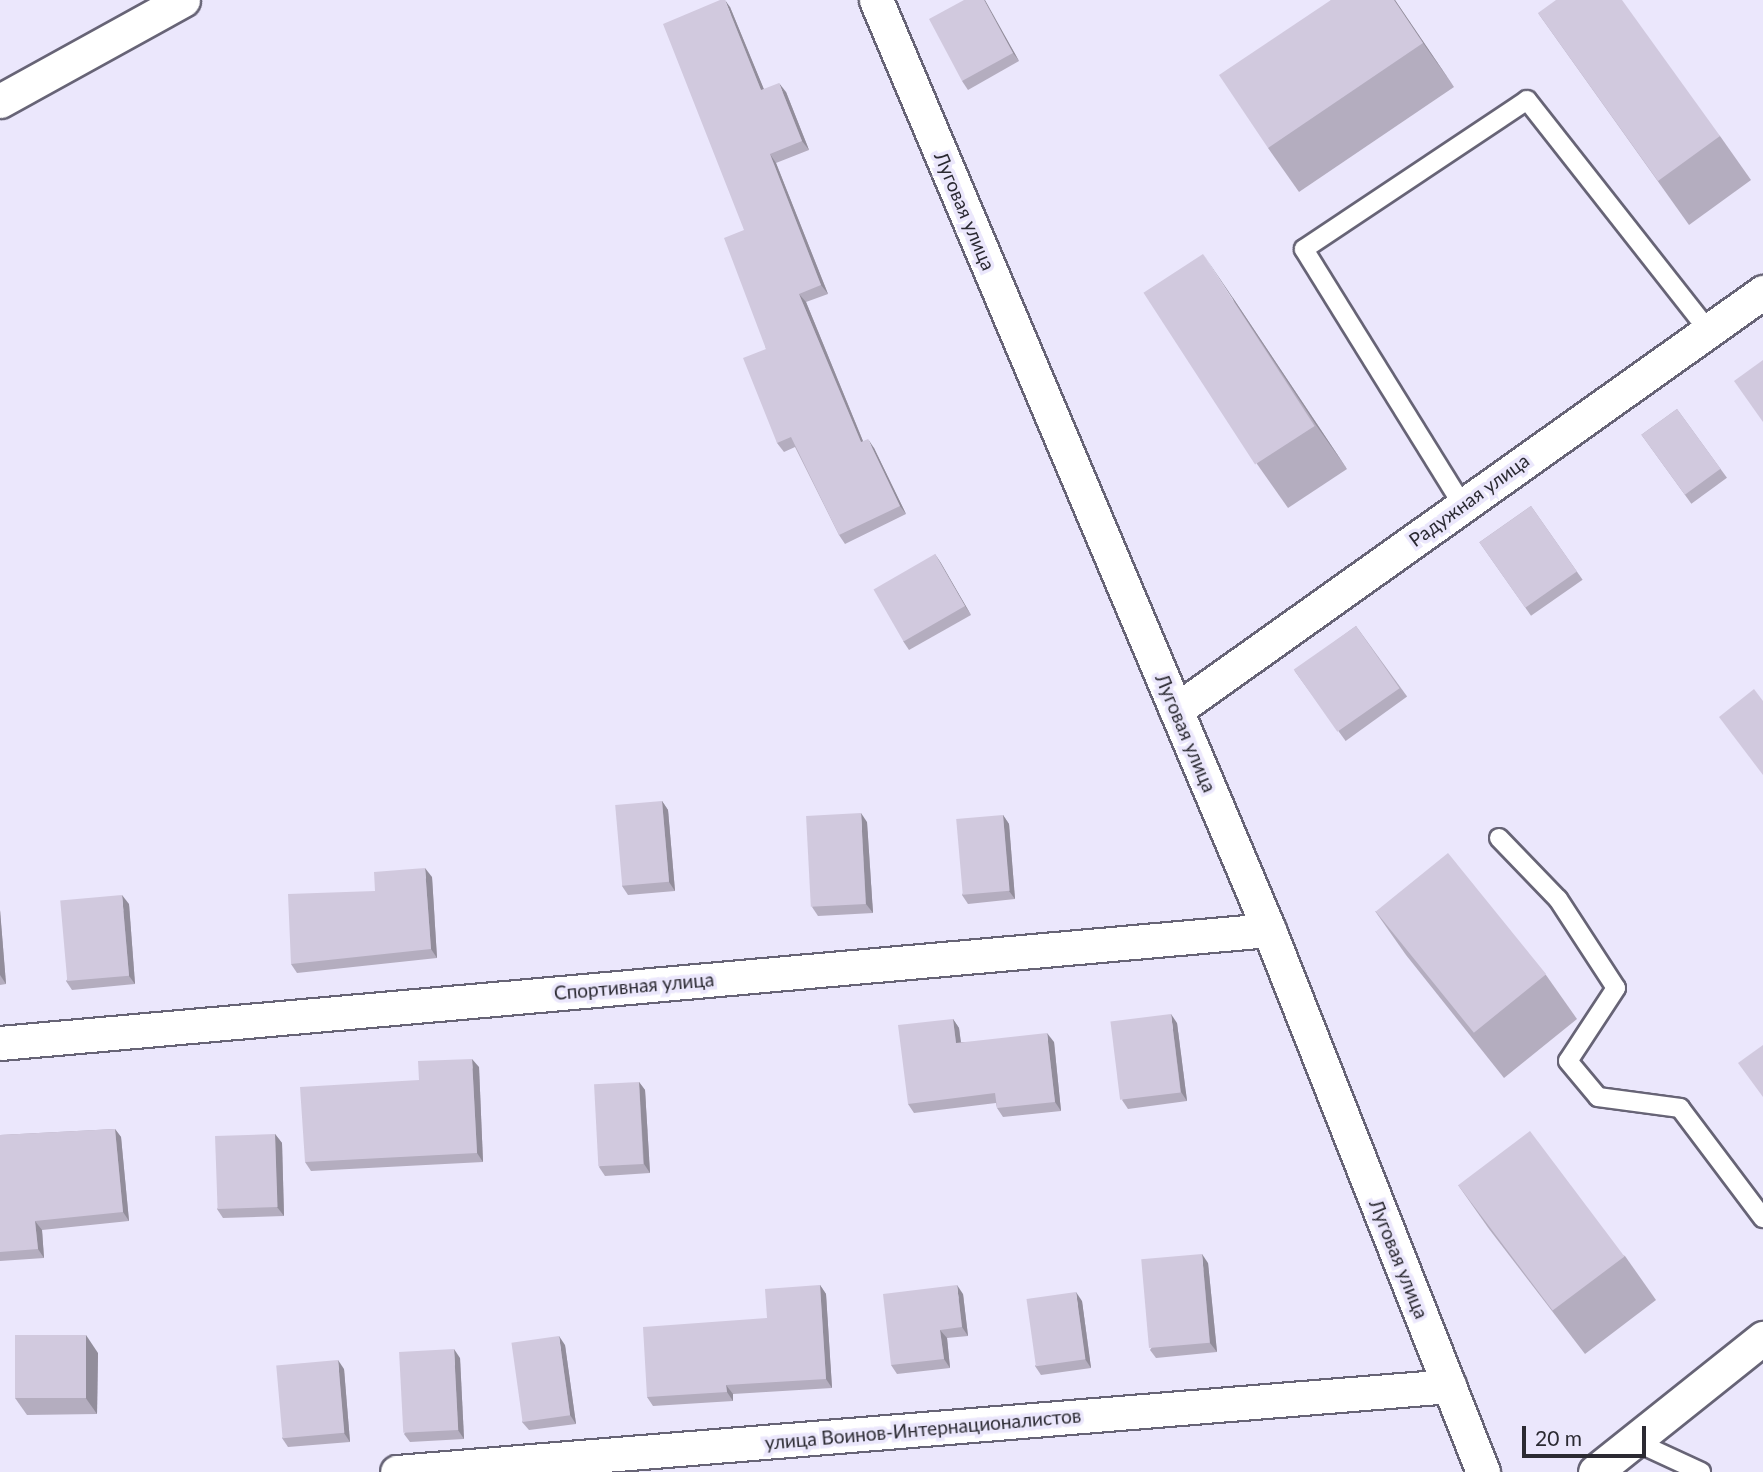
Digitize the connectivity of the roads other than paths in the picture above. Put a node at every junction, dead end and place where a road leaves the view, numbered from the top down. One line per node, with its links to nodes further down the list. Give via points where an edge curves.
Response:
1 (183, 0): 3 (street)
2 (876, 0): 7 (street, Луговая улица)
3 (0, 102)
4 (1763, 292): 5 (street, Радужная улица)
5 (1708, 330): 6 (street, Радужная улица); 6 (lane, via 1527,100 1304,249)
6 (1462, 504): 7 (street, Радужная улица)
7 (1176, 710): 9 (street, Луговая улица)
8 (1499, 838): 11 (lane, via 1558,899 1616,988 1568,1061 1598,1097 1679,1108)
9 (1269, 930): 10 (street, Спортивная улица); 13 (street, Луговая улица)
10 (0, 1043)
11 (1763, 1218)
12 (1763, 1338): 14 (street)
13 (1449, 1386): 15 (street, улица Воинов-Интернационалистов); 16 (street, Луговая улица)
14 (1634, 1441): 17 (street); 18 (lane)
15 (397, 1472)
16 (1483, 1472)
17 (1595, 1472)
18 (1700, 1472)

